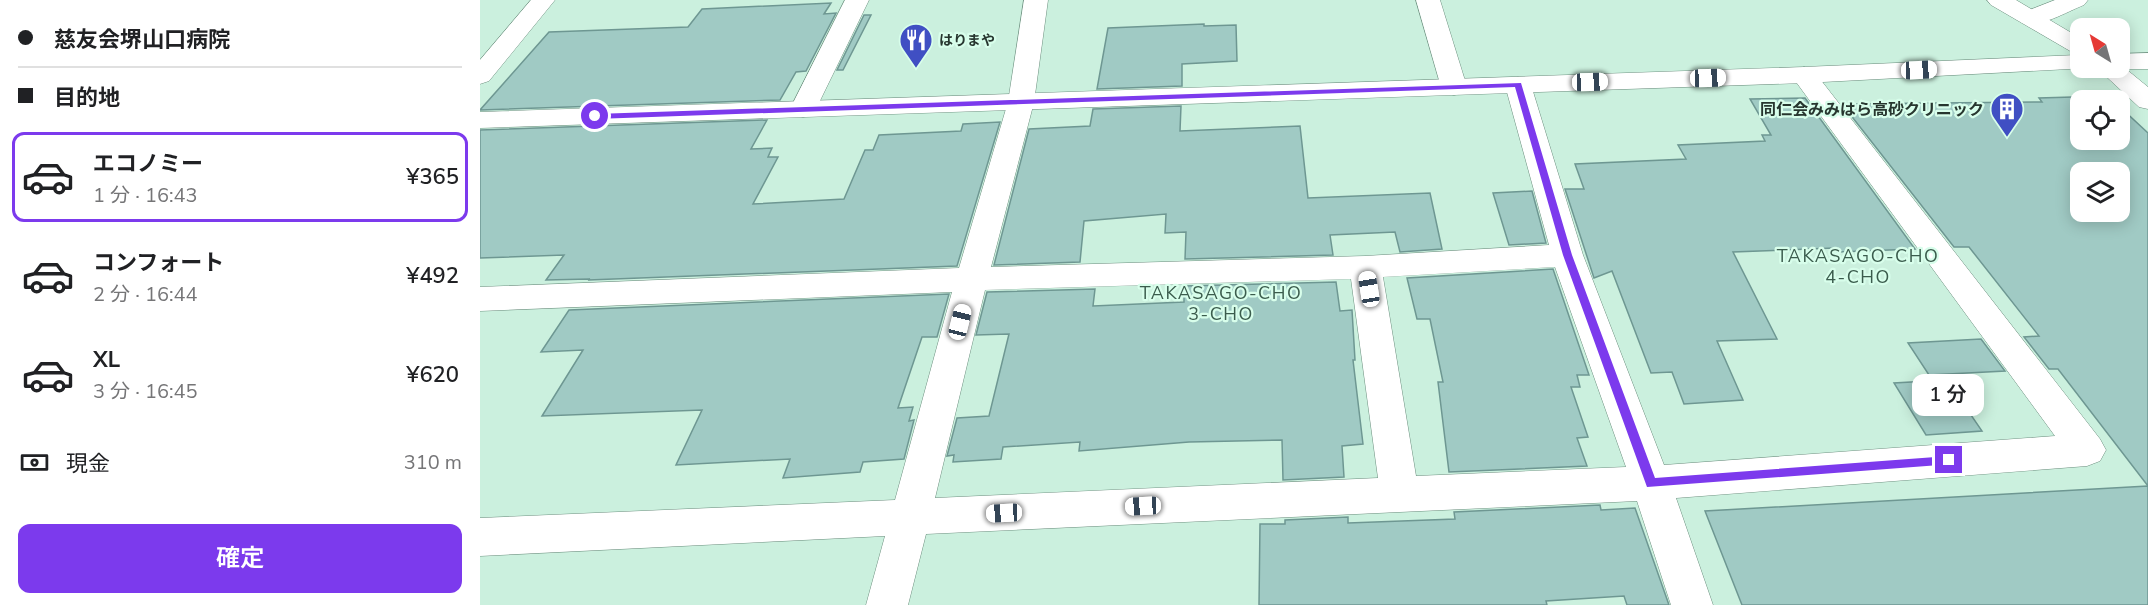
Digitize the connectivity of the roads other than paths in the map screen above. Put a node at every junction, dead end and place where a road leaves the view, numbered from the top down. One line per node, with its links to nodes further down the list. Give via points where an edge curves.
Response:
1 (543, 0): 13 (street)
2 (857, 0): 19 (street)
3 (1036, 0): 18 (street)
4 (1428, 0): 16 (street)
5 (1999, 0): 7 (street)
6 (2076, 0): 7 (street)
7 (2030, 18): 8 (street)
8 (2070, 42)
9 (2130, 61): 10 (street)
10 (2148, 61)
11 (2070, 62): 12 (street)
12 (1804, 75): 15 (street); 25 (street, via 2087,450)
13 (480, 76)
14 (2122, 78): 17 (street)
15 (1518, 85): 16 (street); 21 (street)
16 (1454, 87): 18 (street)
17 (2148, 101)
18 (1021, 102): 19 (street); 23 (street)
19 (803, 109): 20 (street)
20 (480, 120)
21 (1567, 255): 22 (street); 25 (street)
22 (1365, 267): 23 (street); 26 (street)
23 (972, 279): 24 (street); 27 (street)
24 (480, 299)
25 (1651, 483): 26 (street); 30 (street)
26 (1400, 495): 27 (street)
27 (910, 517): 28 (street); 29 (street)
28 (480, 537)
29 (887, 605)
30 (1692, 605)

